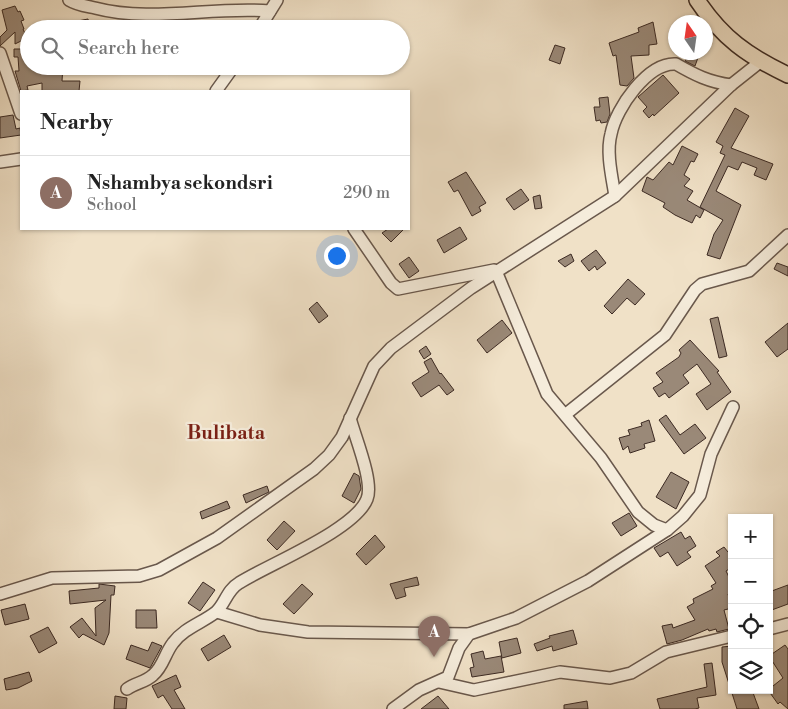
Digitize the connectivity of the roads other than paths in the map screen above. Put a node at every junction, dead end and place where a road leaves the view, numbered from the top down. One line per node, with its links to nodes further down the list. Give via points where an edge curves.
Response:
1 (69, 0): 4 (street, via 108,12 161,15)
2 (277, 0): 4 (street)
3 (697, 0): 7 (main road, via 713,24)
4 (270, 11): 5 (street)
5 (264, 20)
6 (0, 53): 12 (street)
7 (760, 62): 9 (main road); 10 (street)
8 (228, 75): 11 (street)
9 (788, 75)
10 (731, 85): 15 (street); 15 (street, via 698,78 676,64 658,66 651,71 632,93 611,132)
11 (217, 90)
12 (20, 111)
13 (20, 159): 14 (street)
14 (0, 162)
15 (615, 196): 18 (street)
16 (355, 230): 18 (street, via 398,289)
17 (788, 235): 20 (street, via 749,271 702,284 665,335)
18 (498, 270): 20 (street, via 547,394); 21 (street, via 391,348 374,366)
19 (733, 407): 22 (street, via 711,454 700,495)
20 (566, 414): 22 (street, via 638,512 654,525)
21 (350, 418): 23 (street, via 335,448 314,469 217,538 177,561 139,576 52,578); 24 (street, via 369,493 358,515 233,587)
22 (667, 530): 27 (street, via 588,581 510,620)
23 (0, 594)
24 (217, 612): 27 (street, via 260,625 308,632); 30 (street, via 181,635 152,677 135,683)
25 (788, 624): 26 (street)
26 (773, 628)
27 (469, 634): 29 (street, via 459,648 448,677)
28 (728, 637): 29 (street, via 666,652 631,673 610,678 560,672 474,690)
29 (439, 682): 31 (street, via 420,690)
30 (127, 690)
31 (393, 709)

